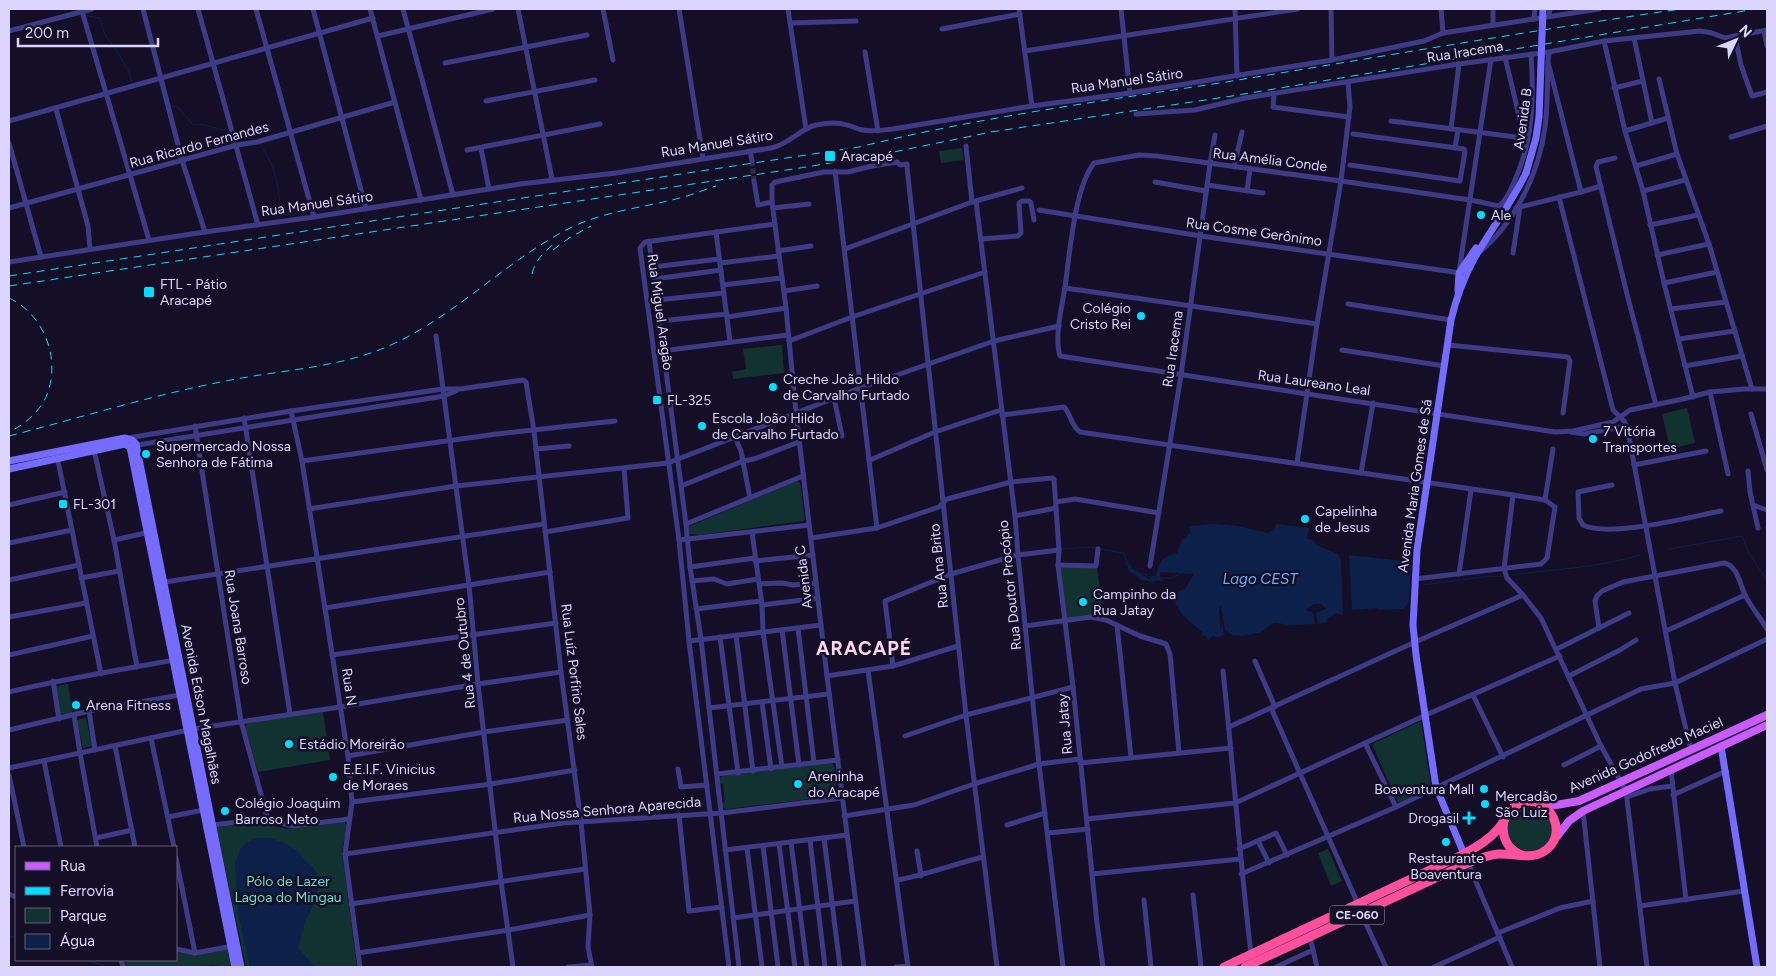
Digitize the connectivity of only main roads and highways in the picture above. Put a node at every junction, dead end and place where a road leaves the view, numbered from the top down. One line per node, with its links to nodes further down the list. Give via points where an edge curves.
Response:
1 (1767, 715): 3 (main road, Avenida Godofredo Maciel / CE-060, via 1579,801)
2 (1767, 725): 5 (main road, Avenida Godofredo Maciel / CE-060, via 1626,794 1583,811 1568,821)
3 (1539, 804): 4 (highway, Avenida Godofredo Maciel / CE-060, via 1520,804 1510,810); 5 (highway, via 1550,810 1554,818 1557,828)
4 (1504, 821): 6 (highway, via 1506,841 1512,850); 7 (highway, Avenida Godofredo Maciel / CE-060, via 1481,844)
5 (1554, 840): 6 (highway, Avenida Godofredo Maciel / CE-060, via 1541,853)
6 (1522, 855): 7 (highway, Avenida Godofredo Maciel / CE-060, via 1486,856)
7 (1360, 908): 8 (highway, CE-060); 9 (highway, CE-060, via 1310,937)
8 (1224, 967)
9 (1245, 967)

